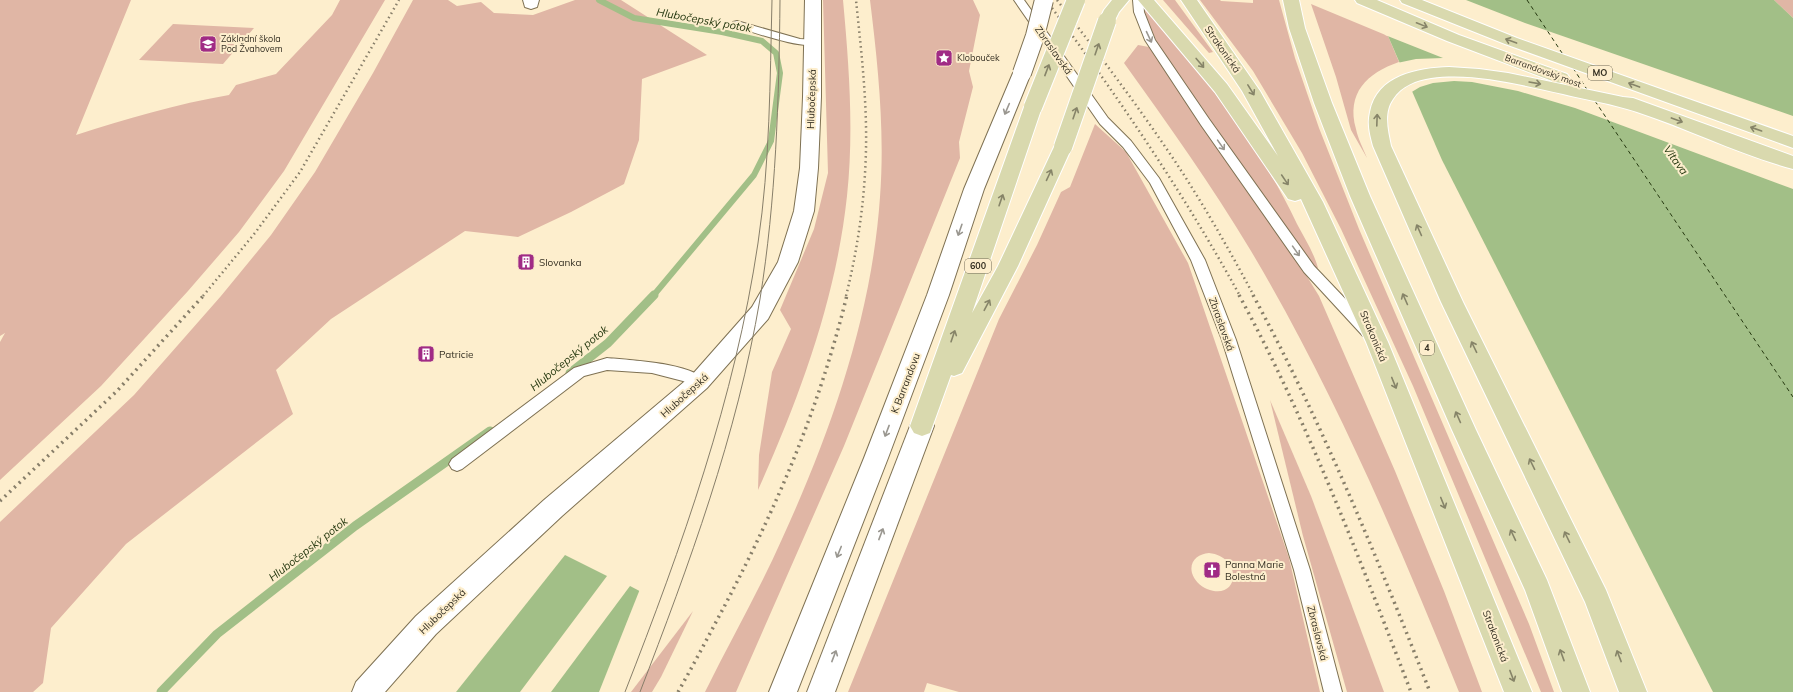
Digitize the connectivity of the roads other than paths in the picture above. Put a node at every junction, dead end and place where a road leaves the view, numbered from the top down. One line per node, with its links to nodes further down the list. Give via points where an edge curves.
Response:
1 (813, 0): 15 (main road, Hlubočepská)
2 (1020, 0): 27 (lane, Zbraslavská, via 1104,120 1127,144 1155,181 1198,260 1228,340 1300,562)
3 (1044, 0): 25 (main road, K Barrandovu / 600, one-way to 25, bridge, via 1022,73 974,189 938,295)
4 (1076, 0): 22 (main road, 600, one-way to 4, bridge, via 1033,106)
5 (1121, 0): 22 (main road, one-way to 5, bridge, via 1008,266 1063,148 1107,21)
6 (1138, 0): 20 (lane, one-way to 20, via 1139,12 1150,40 1204,122 1309,269)
7 (1146, 0): 19 (main road, one-way to 19, via 1221,88)
8 (1189, 0): 19 (main road, Strakonická, one-way to 19, via 1251,91 1313,202)
9 (1291, 0): 29 (main road, 4, one-way to 9, via 1538,589 1360,196 1323,103 1297,28)
10 (1347, 0): 13 (main road)
11 (1363, 0): 13 (main road, Barrandovský most / MO)
12 (1408, 0): 17 (main road, Barrandovský most / MO, one-way to 12, via 1511,41)
13 (1391, 13): 16 (main road, Barrandovský most / MO, one-way to 16)
14 (737, 24): 15 (lane, via 799,42)
15 (813, 42): 21 (main road, Hlubočepská, via 808,175 804,211 788,262 760,313)
16 (1640, 107): 18 (main road, Barrandovský most / MO, one-way to 18); 30 (main road, one-way to 16, via 1597,599 1452,302 1387,158 1377,125 1380,104 1390,89 1399,82 1420,75 1449,72 1508,78)
17 (1793, 142)
18 (1793, 163)
19 (1346, 270): 20 (main road, Strakonická)
20 (1377, 342): 28 (main road, Strakonická, one-way to 28)
21 (700, 382): 23 (lane, via 652,367 607,364 579,372); 24 (main road, Hlubočepská, via 553,508 443,609)
22 (922, 426): 26 (main road, 600, one-way to 22)
23 (457, 464)
24 (366, 692)
25 (783, 692)
26 (820, 692)
27 (1333, 692)
28 (1518, 692)
29 (1576, 692)
30 (1633, 692)

